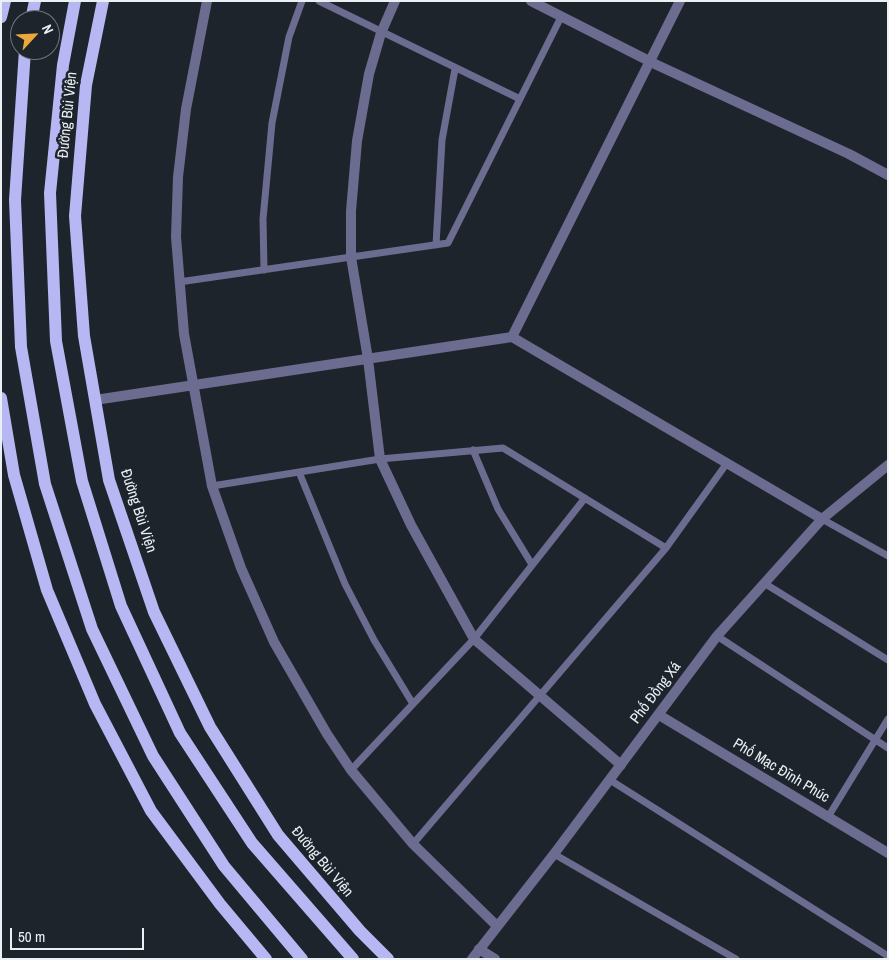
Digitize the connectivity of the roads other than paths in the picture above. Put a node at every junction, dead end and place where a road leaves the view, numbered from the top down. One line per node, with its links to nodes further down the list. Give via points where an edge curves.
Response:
1 (4, 1): 10 (main road)
2 (75, 1): 60 (main road, Đường Bùi Viện, via 63,65 50,193 56,341 82,481 121,606 180,733 252,843)
3 (103, 1): 26 (main road, Đường Bùi Viện, via 86,85 76,216 84,336)
4 (207, 1): 21 (street, via 186,108 178,177 176,237)
5 (302, 1): 20 (lane, via 289,37 272,123 264,219)
6 (319, 1): 12 (lane)
7 (395, 1): 12 (street)
8 (531, 1): 11 (street)
9 (680, 1): 14 (street)
10 (1, 17)
11 (562, 17): 14 (street); 16 (lane)
12 (381, 33): 15 (lane); 19 (street, via 369,74 357,141)
13 (24, 60): 59 (main road, via 15,200 21,346 45,484 92,629 153,756 224,866)
14 (650, 62): 17 (street); 22 (street)
15 (455, 69): 16 (lane); 18 (lane, via 442,140)
16 (520, 99): 18 (lane, via 448,243)
17 (888, 175)
18 (436, 245): 19 (lane)
19 (351, 257): 20 (lane); 23 (street)
20 (264, 270): 21 (lane)
21 (179, 282): 24 (street)
22 (512, 337): 23 (street); 29 (street)
23 (368, 359): 24 (street); 28 (street)
24 (192, 385): 26 (street); 32 (street)
25 (1, 398): 58 (main road, via 14,475 47,590 95,704 151,811 220,904)
26 (95, 400): 61 (main road, Đường Bùi Viện, via 109,480 154,612 210,727 278,835)
27 (474, 450): 28 (lane); 33 (lane, via 503,448); 37 (lane, via 498,509)
28 (380, 458): 31 (lane); 40 (street, via 411,525)
29 (726, 463): 34 (street); 35 (lane)
30 (888, 466): 34 (street, Phố Đồng Xá)
31 (299, 472): 32 (lane); 43 (lane, via 345,584)
32 (212, 486): 49 (street, via 241,568 274,642 327,734)
33 (585, 498): 35 (lane); 37 (lane)
34 (822, 519): 36 (lane); 38 (street, Phố Đồng Xá)
35 (666, 548): 42 (lane)
36 (888, 556)
37 (532, 564): 40 (lane)
38 (764, 583): 39 (street, Phố Đồng Xá); 41 (lane)
39 (717, 636): 44 (street, Phố Đồng Xá); 46 (lane)
40 (474, 639): 42 (street); 43 (lane)
41 (888, 660)
42 (540, 695): 48 (street); 52 (lane)
43 (413, 704): 49 (lane)
44 (659, 715): 48 (street, Phố Đồng Xá); 51 (street, Phố Mạc Đĩnh Phúc)
45 (888, 719): 46 (lane)
46 (876, 740): 47 (lane); 51 (lane)
47 (888, 748)
48 (621, 765): 50 (street, Phố Đồng Xá)
49 (352, 770): 52 (street)
50 (610, 780): 54 (street, Phố Đồng Xá); 57 (lane)
51 (828, 817): 53 (street, Phố Mạc Đĩnh Phúc)
52 (414, 844): 55 (street)
53 (888, 853)
54 (554, 854): 55 (street, Phố Đồng Xá); 64 (lane)
55 (497, 926): 56 (street, Phố Đồng Xá)
56 (479, 949): 62 (street, Phố Đồng Xá); 63 (street)
57 (888, 956)
58 (266, 959)
59 (302, 959)
60 (352, 959)
61 (388, 959)
62 (472, 959)
63 (495, 959)
64 (736, 959)

